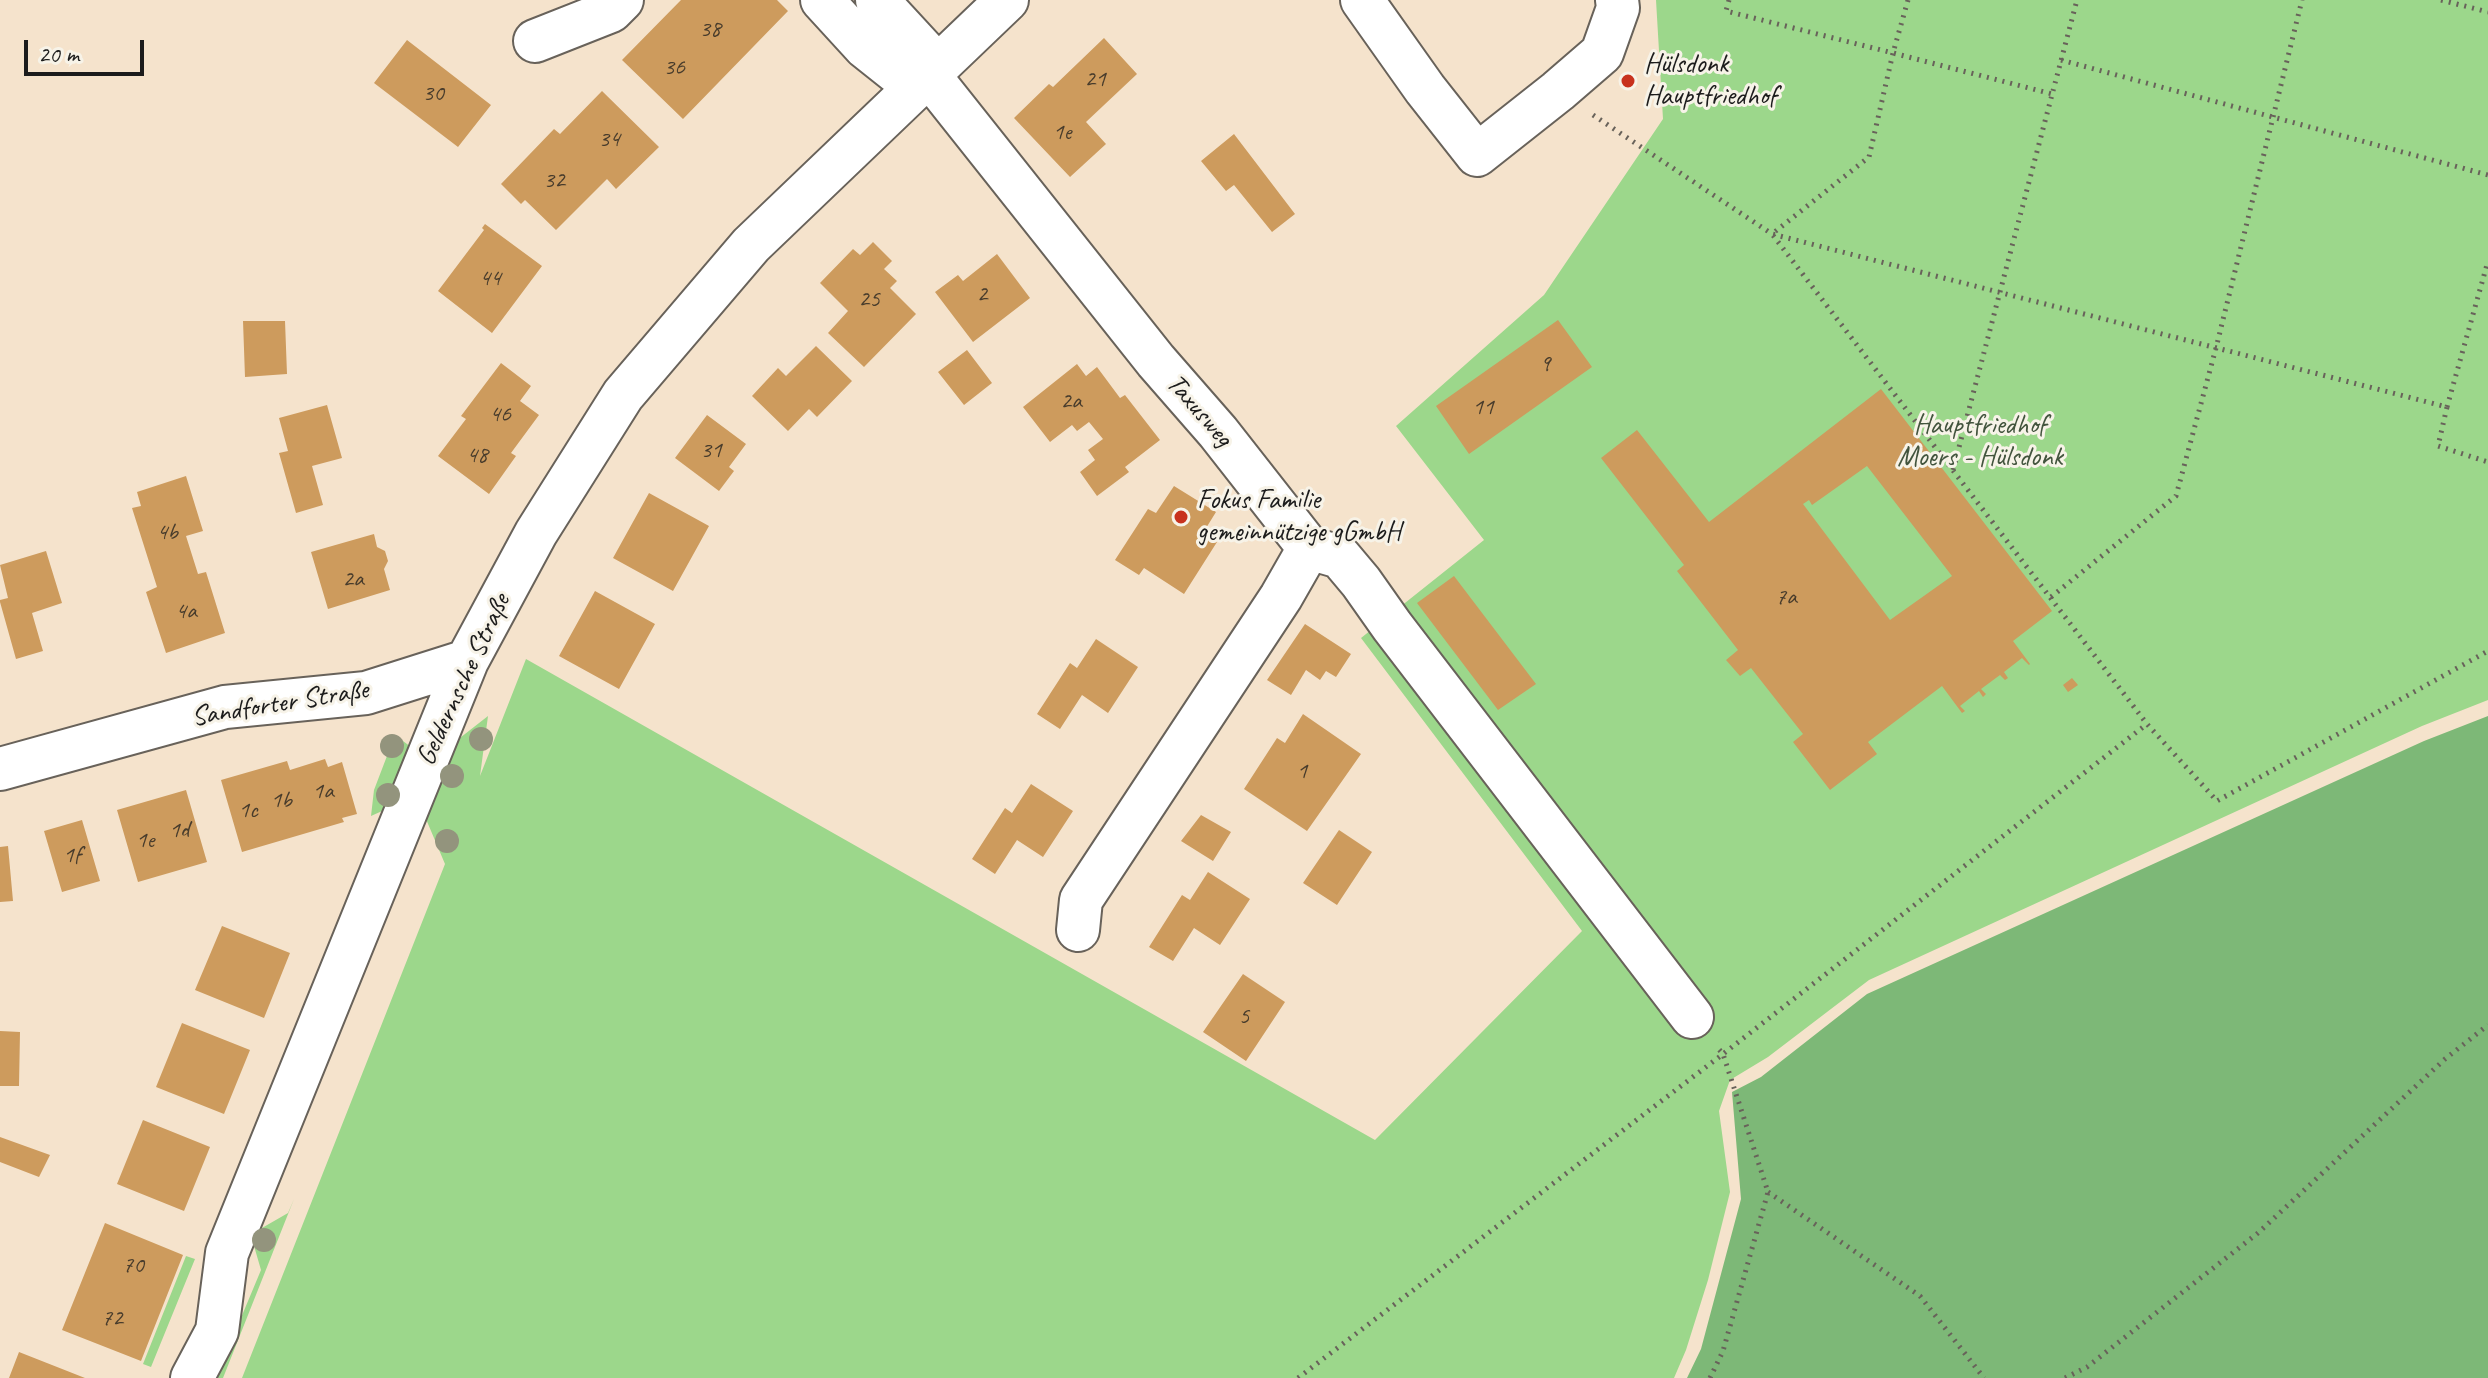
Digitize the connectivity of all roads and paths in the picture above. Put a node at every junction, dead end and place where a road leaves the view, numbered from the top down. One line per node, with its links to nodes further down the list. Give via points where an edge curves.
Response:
1 (622, 0): 13 (street, via 611,11)
2 (822, 0): 16 (street, via 865,47)
3 (877, 0): 16 (street)
4 (1007, 0): 16 (street, Geldernsche Straße)
5 (1362, 0): 17 (street, via 1477,155)
6 (1617, 0): 17 (street, via 1602,53)
7 (1729, 0): 14 (path, via 1726,11)
8 (1908, 0): 14 (path)
9 (2077, 0): 15 (path)
10 (2302, 0): 19 (path)
11 (2441, 0): 12 (path)
12 (2488, 12)
13 (535, 41)
14 (1893, 53): 18 (path); 21 (path, via 1869,157)
15 (2061, 60): 18 (path); 19 (path)
16 (926, 75): 28 (street, Taxusweg); 31 (street, Geldernsche Straße, via 751,245 623,395 536,533)
17 (1558, 91): 21 (path)
18 (2052, 94): 23 (path)
19 (2272, 118): 20 (path); 24 (path)
20 (2488, 175)
21 (1772, 234): 23 (path); 27 (path)
22 (2488, 261): 25 (path)
23 (1999, 292): 24 (path); 27 (path)
24 (2216, 348): 25 (path); 29 (path, via 2176,496)
25 (2447, 407): 26 (path, via 2438,446)
26 (2488, 462)
27 (1953, 471): 29 (path)
28 (1309, 548): 34 (street, via 1081,900); 35 (street, via 1340,557 1361,582)
29 (2051, 597): 32 (path)
30 (2488, 651): 32 (path, via 2217,801)
31 (467, 661): 33 (street, Sandforter Straße, via 366,693 225,707); 39 (street, Geldernsche Straße, via 227,1253 217,1331)
32 (2147, 724): 37 (path)
33 (0, 769)
34 (1078, 930)
35 (1692, 1017)
36 (2488, 1025): 43 (path, via 2258,1233 2087,1367)
37 (1723, 1054): 38 (path); 40 (path)
38 (1768, 1192): 41 (path, via 1723,1351); 42 (path, via 1920,1296)
39 (192, 1378)
40 (1298, 1378)
41 (1710, 1378)
42 (1984, 1378)
43 (2065, 1378)

